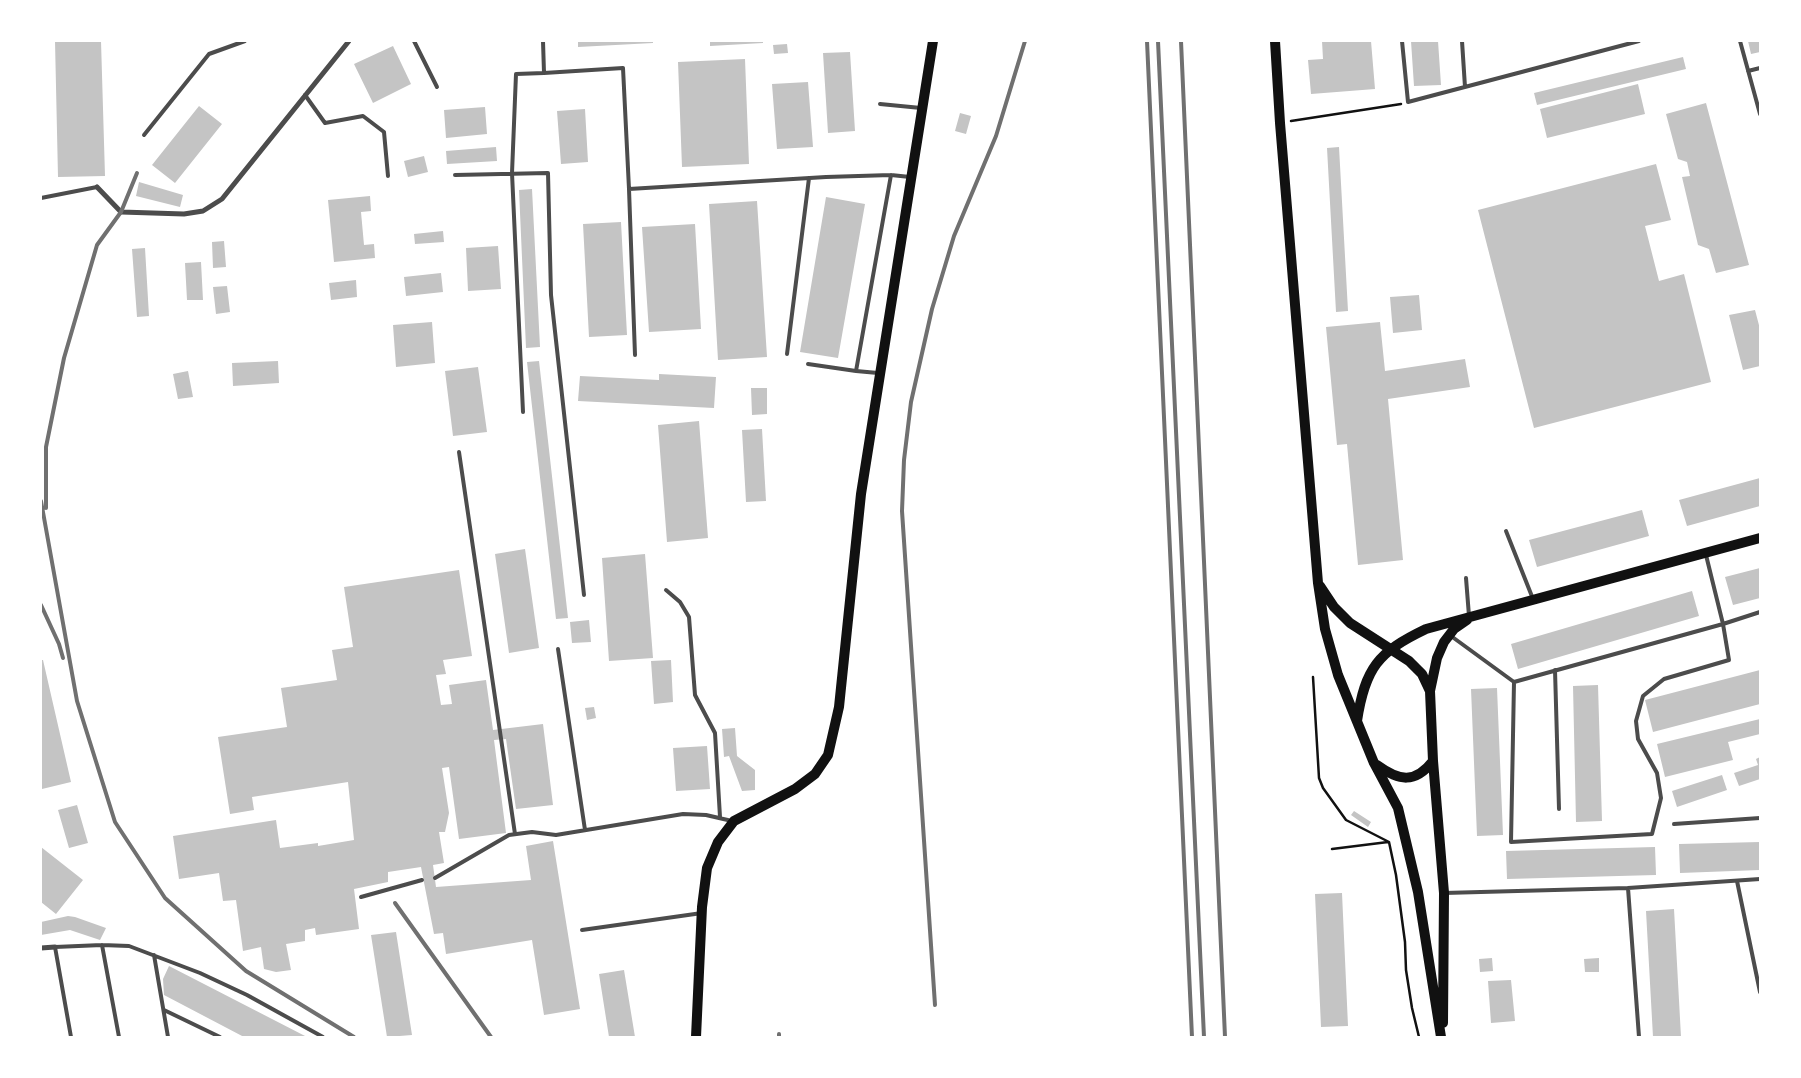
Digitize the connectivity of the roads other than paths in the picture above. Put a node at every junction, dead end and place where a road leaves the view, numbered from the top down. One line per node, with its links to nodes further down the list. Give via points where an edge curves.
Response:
1 (246, 41): 20 (lane, via 209,54)
2 (349, 41): 16 (street)
3 (414, 41): 14 (lane)
4 (543, 41): 13 (lane)
5 (933, 41): 18 (main road)
6 (1275, 41): 41 (main road)
7 (1402, 41): 15 (lane, via 1408,102)
8 (1462, 41): 15 (lane)
9 (1639, 41): 15 (lane)
10 (1740, 41): 12 (lane)
11 (1760, 68): 12 (lane)
12 (1748, 72): 19 (lane)
13 (544, 73): 21 (lane, via 516,74); 28 (lane, via 623,68)
14 (437, 86)
15 (1465, 87)
16 (305, 95): 24 (lane, via 325,123 363,116 384,132); 27 (street, via 222,199 203,210 184,214 121,212)
17 (880, 104): 18 (lane)
18 (921, 108): 25 (main road)
19 (1760, 114)
20 (144, 135)
21 (512, 173): 22 (lane); 35 (lane); 43 (lane, via 548,173 551,295)
22 (455, 175)
23 (891, 175): 25 (lane); 26 (lane); 33 (lane)
24 (388, 176)
25 (910, 177): 34 (main road)
26 (809, 178): 28 (lane); 30 (lane)
27 (97, 187): 29 (lane)
28 (629, 189): 31 (lane)
29 (41, 198)
30 (786, 354)
31 (635, 355)
32 (808, 364): 33 (lane)
33 (856, 371): 34 (lane)
34 (879, 373): 60 (main road, via 861,494 839,707 828,755 815,774 795,789)
35 (523, 412)
36 (459, 452): 63 (lane)
37 (1506, 531): 44 (lane)
38 (1760, 538): 39 (main road)
39 (1705, 553): 44 (main road); 47 (lane)
40 (1466, 578): 46 (lane)
41 (1318, 583): 50 (main road, via 1350,623); 54 (main road, via 1325,629 1338,675)
42 (666, 590): 58 (lane, via 680,602 689,617 694,694 715,732)
43 (584, 595)
44 (1533, 601): 46 (main road)
45 (1760, 612): 47 (lane)
46 (1470, 618): 48 (main road); 50 (main road, via 1426,629)
47 (1723, 624): 51 (lane); 52 (lane, via 1729,660 1664,679 1642,696 1636,721 1638,739 1656,773 1661,798 1652,834 1511,842)
48 (1449, 635): 52 (lane); 53 (main road, via 1437,658)
49 (558, 649): 62 (lane)
50 (1390, 649): 53 (main road, via 1422,674); 54 (main road, via 1377,661 1367,678 1360,697)
51 (1555, 670): 52 (lane); 57 (lane)
52 (1514, 682)
53 (1430, 691): 55 (main road)
54 (1357, 722): 56 (main road)
55 (1433, 761): 56 (main road, via 1424,772 1414,777 1389,773); 69 (main road)
56 (1374, 763): 85 (main road, via 1398,808 1416,882)
57 (1559, 809)
58 (720, 817): 60 (lane); 62 (lane, via 683,814)
59 (1760, 818): 61 (lane)
60 (734, 821): 71 (main road, via 718,842 707,868)
61 (1674, 824)
62 (585, 830): 63 (lane, via 556,835)
63 (515, 834): 64 (lane)
64 (435, 878)
65 (1760, 879): 67 (lane)
66 (422, 880): 70 (lane)
67 (1737, 880): 68 (lane); 77 (lane)
68 (1628, 888): 69 (lane); 86 (lane)
69 (1444, 893): 85 (main road)
70 (361, 897)
71 (702, 913): 72 (lane); 84 (main road)
72 (582, 930)
73 (102, 945): 74 (lane); 76 (lane, via 129,946); 80 (lane)
74 (55, 947): 75 (street); 79 (lane)
75 (41, 948)
76 (154, 955): 78 (lane); 83 (lane, via 247,995)
77 (1760, 992)
78 (163, 1009): 81 (lane); 82 (lane)
79 (71, 1037)
80 (119, 1037)
81 (168, 1037)
82 (220, 1037)
83 (323, 1037)
84 (696, 1037)
85 (1442, 1037)
86 (1639, 1037)

